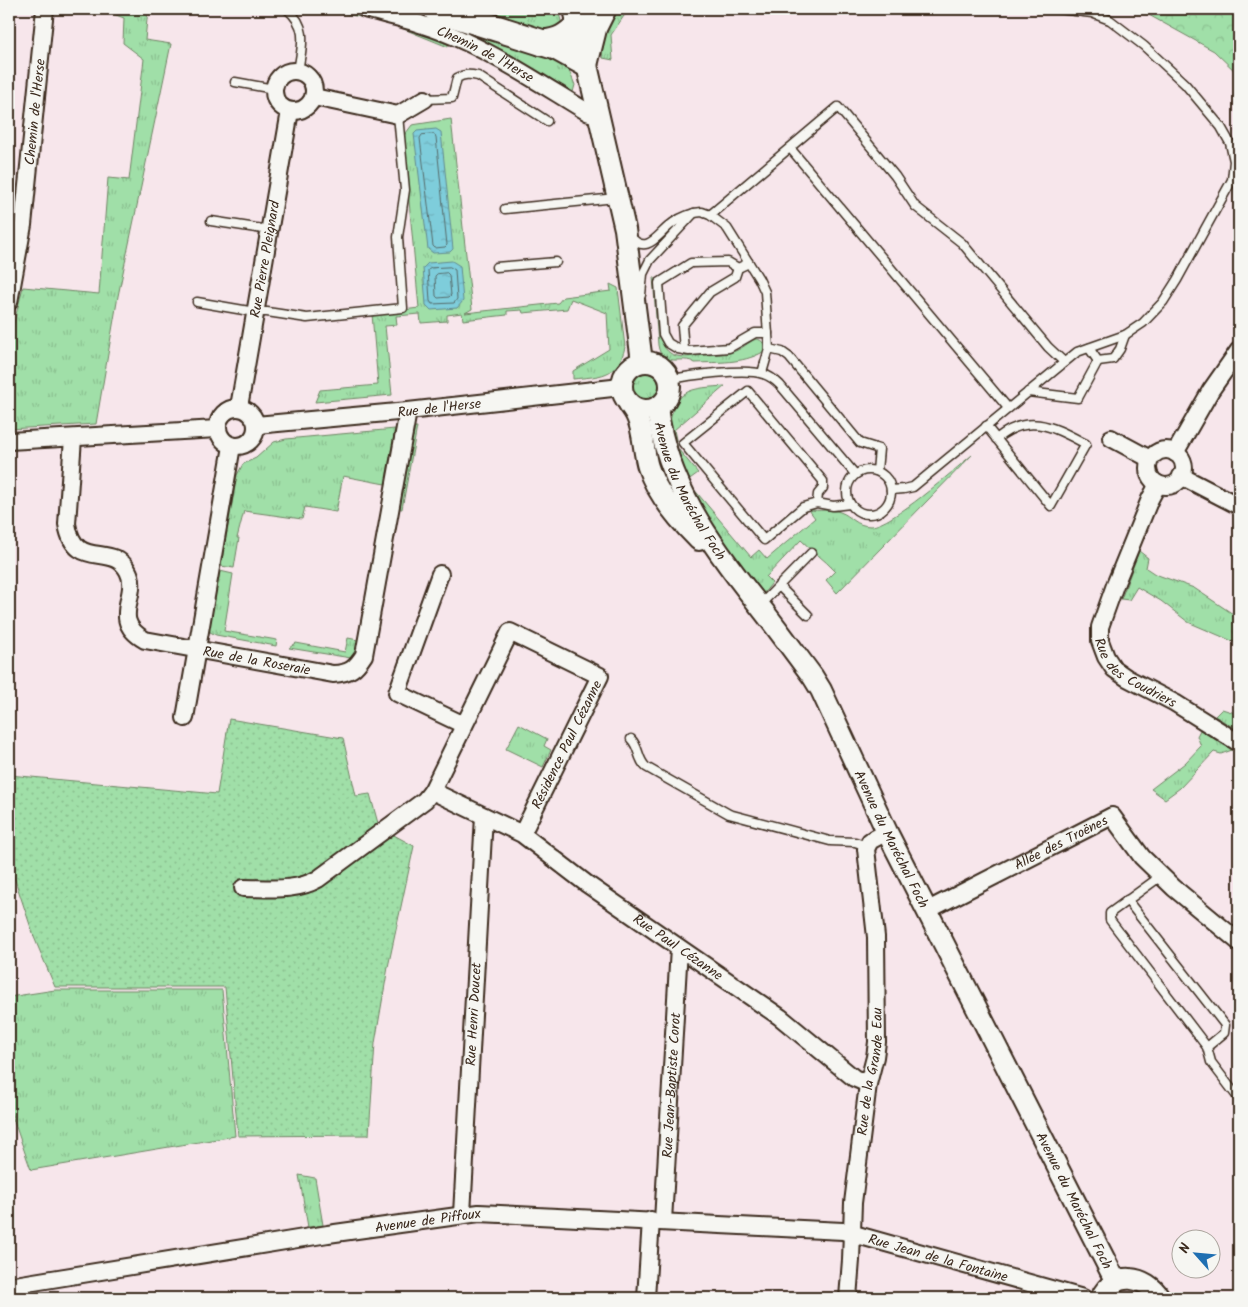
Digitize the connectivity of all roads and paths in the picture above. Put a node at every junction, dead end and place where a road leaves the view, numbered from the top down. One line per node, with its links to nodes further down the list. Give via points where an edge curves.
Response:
1 (45, 9): 31 (street, Chemin de l'Herse, via 23,225)
2 (287, 9): 10 (lane, via 298,18 303,37)
3 (364, 9): 16 (street, Chemin de l'Herse, via 466,41 589,113)
4 (436, 9): 8 (main road)
5 (603, 9): 9 (main road, via 594,27)
6 (1059, 9): 36 (lane, via 1092,13 1110,20 1144,46 1185,84 1221,127 1230,143 1234,161 1232,180 1177,280 1163,302 1143,323)
7 (576, 17): 8 (main road, via 567,36 556,42); 9 (street)
8 (543, 43): 9 (main road)
9 (585, 63): 16 (street)
10 (298, 71): 12 (street, via 285,73); 13 (street, via 310,78)
11 (235, 82): 12 (lane)
12 (274, 89): 15 (street, via 279,106)
13 (314, 97): 15 (street, via 302,110); 17 (street)
14 (424, 99): 17 (street); 18 (lane, via 452,98 457,78 470,74)
15 (290, 111): 26 (street, Rue Pierre Pleignard)
16 (598, 113): 20 (street)
17 (398, 115): 33 (lane, via 405,190 398,237 403,308 307,318)
18 (547, 121)
19 (790, 148): 23 (lane); 43 (lane, via 838,107 895,176 915,206 962,243); 50 (lane)
20 (618, 198): 21 (lane); 25 (street)
21 (505, 209)
22 (694, 213): 23 (lane); 25 (lane, via 681,217 649,243 634,241); 34 (lane, via 650,260 643,274)
23 (710, 215): 28 (lane, via 727,228)
24 (211, 221): 26 (lane)
25 (625, 229): 34 (street)
26 (269, 230): 33 (street, Rue Pierre Pleignard)
27 (556, 262): 29 (lane)
28 (749, 264): 30 (lane); 35 (lane, via 765,292)
29 (496, 268)
30 (738, 268): 39 (lane, via 735,277 710,292 682,326); 39 (lane, via 728,262 691,263 659,283 663,334 668,344)
31 (9, 302)
32 (197, 302): 33 (lane)
33 (255, 312): 48 (street, Rue Pierre Pleignard)
34 (638, 327): 42 (street)
35 (768, 334): 38 (lane); 39 (lane, via 755,333 729,348)
36 (1125, 335): 37 (lane); 41 (lane, via 1113,359)
37 (1089, 348): 41 (lane); 43 (lane)
38 (769, 349): 44 (lane); 62 (lane, via 782,352 789,358 860,443 879,448)
39 (684, 350)
40 (1239, 350): 60 (street)
41 (1098, 361): 46 (lane, via 1078,398)
42 (642, 362): 45 (street, via 656,364); 47 (street, via 625,373)
43 (1064, 362): 46 (lane)
44 (762, 373): 45 (lane, via 695,375); 63 (lane, via 780,385)
45 (669, 380): 49 (street, via 668,395)
46 (1028, 392): 50 (lane)
47 (625, 395): 49 (street, via 639,409); 51 (street, Rue de l'Herse); 71 (street, via 638,418 644,452 656,484 678,517)
48 (239, 407): 52 (street, via 250,413); 54 (street, via 223,413)
49 (657, 407): 71 (street, Avenue du Maréchal Foch, via 663,443 685,498)
50 (1008, 408): 53 (lane)
51 (408, 411): 52 (street, Rue de l'Herse); 76 (street, Rue de la Roseraie, via 364,655 356,667 333,674)
52 (256, 425): 59 (street, via 250,442)
53 (986, 426): 57 (lane); 66 (lane, via 913,487)
54 (217, 428): 55 (street); 59 (street, via 222,440)
55 (73, 438): 58 (street); 76 (street, Rue de la Roseraie, via 67,524 69,538 76,547 88,553 120,561 129,572 131,582 127,610 129,625 136,635 145,640)
56 (1111, 438): 61 (street)
57 (996, 439): 57 (lane, via 1051,506 1086,444 1057,429 1033,424 1007,430)
58 (9, 441)
59 (232, 446): 76 (street)
60 (1175, 452): 61 (street, via 1164,450); 64 (street, via 1183,465)
61 (1150, 459): 65 (street, via 1148,470)
62 (877, 471): 63 (lane, via 869,469); 66 (lane, via 886,478)
63 (855, 474): 68 (lane, via 848,484)
64 (1181, 476): 65 (street, via 1169,485); 69 (street)
65 (1158, 484): 80 (street, Rue des Coudriers, via 1112,592 1100,627 1100,641 1114,669)
66 (891, 490): 68 (lane, via 887,504 875,513 861,512)
67 (817, 503): 67 (lane, via 803,507 764,540 683,443 748,391 823,481 824,488 818,494); 68 (lane, via 833,506)
68 (850, 504)
69 (1239, 506)
70 (810, 553): 73 (lane)
71 (733, 573): 74 (street, Avenue du Maréchal Foch)
72 (440, 574): 78 (street, via 397,693)
73 (779, 586): 74 (lane); 75 (lane)
74 (759, 606): 83 (street, Avenue du Maréchal Foch, via 817,684)
75 (808, 615)
76 (197, 650): 77 (street)
77 (184, 718)
78 (464, 725): 81 (street, Résidence Paul Cézanne); 84 (street, Résidence Paul Cézanne, via 510,632 600,676)
79 (631, 739): 85 (lane, via 646,767 713,806 741,818 830,841)
80 (1239, 742)
81 (432, 790): 82 (street); 87 (street, Résidence Paul Cézanne, via 425,800 307,885 286,889)
82 (484, 816): 84 (street, Rue Paul Cézanne); 95 (street, Rue Henri Doucet)
83 (888, 832): 85 (street); 89 (street, Avenue du Maréchal Foch)
84 (522, 834): 91 (street, Rue Paul Cézanne)
85 (867, 846): 93 (street, Rue de la Grande Eau, via 876,937 877,1004 875,1058)
86 (1161, 876): 88 (lane); 89 (street, Allée des Troënes, via 1142,857 1112,816); 90 (street, Allée des Troënes)
87 (242, 888)
88 (1127, 900): 92 (lane, via 1110,913 1110,920); 92 (lane, via 1225,1025 1224,1033)
89 (928, 910): 98 (street, Avenue du Maréchal Foch)
90 (1239, 942)
91 (679, 948): 93 (street, Rue Paul Cézanne, via 765,1006 854,1078); 96 (street, Rue Jean-Baptiste Corot)
92 (1207, 1046): 94 (lane, via 1211,1062)
93 (868, 1084): 97 (street, Rue de la Grande Eau)
94 (1239, 1099)
95 (462, 1214): 96 (street, Avenue de Piffoux); 99 (street, Avenue de Piffoux)
96 (657, 1221): 97 (street, Avenue de Piffoux); 100 (street, Rue Jean-Baptiste Corot)
97 (851, 1233): 101 (street, Rue de la Grande Eau); 102 (street, Rue Jean de la Fontaine)
98 (1116, 1282): 103 (street); 104 (street, via 1137,1279 1156,1290)
99 (9, 1286)
100 (646, 1298)
101 (848, 1298)
102 (1083, 1298)
103 (1101, 1298)
104 (1160, 1298)

